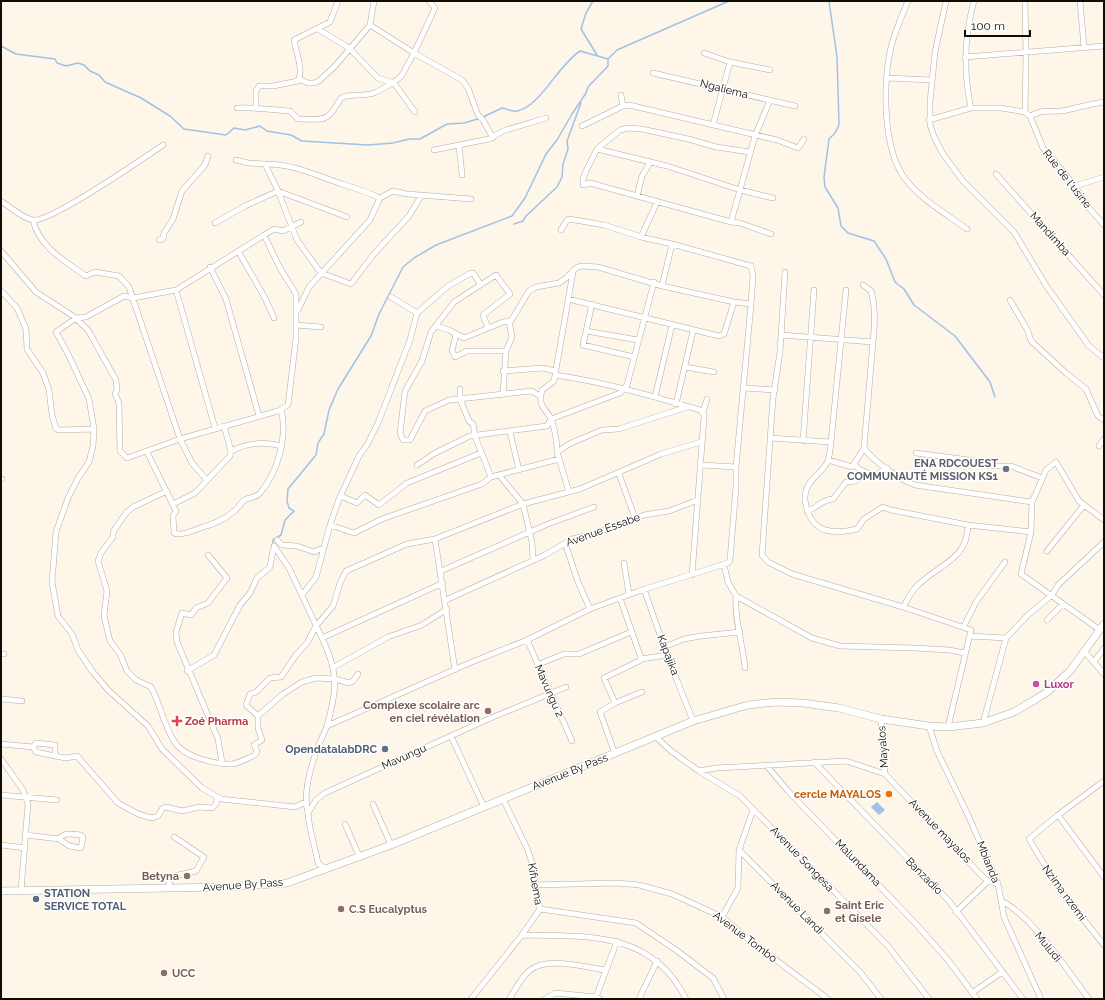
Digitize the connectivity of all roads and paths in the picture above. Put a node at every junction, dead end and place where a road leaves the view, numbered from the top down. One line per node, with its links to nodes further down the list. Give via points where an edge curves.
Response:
1 (338, 1): 10 (street, via 330,22)
2 (374, 1): 9 (street)
3 (429, 1): 14 (street, via 435,8)
4 (908, 1): 21 (street, via 891,48)
5 (946, 1): 23 (street)
6 (974, 1): 17 (street, via 967,30)
7 (1024, 1): 16 (street)
8 (1080, 1): 12 (street)
9 (370, 25): 13 (street); 14 (street)
10 (318, 29): 13 (street); 22 (street, via 294,40 300,70)
11 (1104, 46): 12 (street)
12 (1084, 47): 16 (street)
13 (349, 48): 22 (street, via 319,81 308,83); 24 (street, via 378,78)
14 (414, 53): 24 (street, via 402,76); 42 (street, via 462,80 468,88 478,115)
15 (704, 53): 18 (street)
16 (1026, 53): 17 (street); 35 (street)
17 (965, 57): 33 (street)
18 (730, 62): 19 (street); 25 (street)
19 (770, 70)
20 (653, 73): 25 (street, Ngaliema)
21 (887, 78): 23 (street); 73 (street, via 887,123 891,150 897,164 905,179 917,191)
22 (299, 79): 31 (street, via 257,88)
23 (932, 80): 38 (street)
24 (394, 83): 31 (street, via 367,95 353,94 341,98 331,116 327,118 298,119 290,111); 34 (street)
25 (724, 89): 27 (street, Ngaliema); 39 (street)
26 (621, 95): 29 (street)
27 (770, 100): 30 (street, Ngaliema); 41 (street)
28 (1104, 102): 36 (street, via 1066,111 1043,110)
29 (623, 106): 39 (street, via 629,105); 40 (street)
30 (795, 106)
31 (256, 107): 32 (street)
32 (237, 108)
33 (971, 108): 35 (street, Rue de l'usine, via 1001,108); 38 (street, Rue de l'usine)
34 (415, 112)
35 (1025, 112): 36 (street, Rue de l'usine)
36 (1030, 116): 56 (street, Rue de l'usine, via 1043,148)
37 (546, 118): 42 (street, via 503,131)
38 (929, 120): 123 (street, via 934,139 943,154 981,201 1014,232 1046,287 1089,346)
39 (713, 125): 41 (street)
40 (582, 126)
41 (755, 136): 43 (street, via 777,140 798,148); 48 (street)
42 (493, 138): 45 (street)
43 (804, 139)
44 (163, 145): 67 (street, via 64,208 40,220)
45 (459, 145): 47 (street); 54 (street)
46 (597, 149): 48 (street, via 620,130 628,128); 51 (street); 60 (street, via 586,171 583,185 590,183)
47 (434, 150)
48 (750, 152): 57 (street)
49 (208, 156): 78 (street, via 202,170 194,175 182,191 173,220 164,233 165,237)
50 (236, 160): 52 (street)
51 (650, 163): 57 (street, via 687,172); 60 (street, via 642,176)
52 (265, 164): 58 (street); 61 (street, via 302,168)
53 (996, 174): 94 (street, Mandimba)
54 (462, 175)
55 (1104, 177): 56 (street)
56 (1075, 186): 71 (street, Rue de l'usine)
57 (740, 190): 62 (street); 69 (street)
58 (278, 191): 66 (street); 70 (street); 72 (street)
59 (421, 196): 61 (street, via 392,191); 63 (street); 84 (street, via 413,210 372,255 351,284)
60 (637, 196): 65 (street)
61 (380, 198): 84 (street, via 370,220)
62 (773, 198)
63 (472, 199)
64 (1, 201): 67 (street)
65 (657, 202): 69 (street); 77 (street)
66 (347, 217)
67 (33, 220): 96 (street, via 42,241 65,261 86,276 95,272 119,276 129,287)
68 (301, 222): 72 (street)
69 (730, 222): 75 (street)
70 (216, 223)
71 (1104, 225)
72 (292, 227): 76 (street, via 283,231 274,229); 84 (street, via 297,240)
73 (967, 229)
74 (561, 230): 77 (street, via 569,219 604,225)
75 (771, 234)
76 (264, 235): 81 (street); 102 (street, via 280,268 294,288)
77 (641, 237): 79 (street)
78 (159, 240)
79 (672, 244): 89 (street); 101 (street, via 751,266)
80 (1, 251): 104 (street, via 36,292)
81 (238, 251): 82 (street); 105 (street)
82 (210, 267): 90 (street); 141 (street, via 226,299)
83 (573, 271): 86 (street, via 578,266 594,266); 97 (street); 107 (street, via 559,283 536,287 529,291 517,313)
84 (321, 272): 102 (street, via 309,287)
85 (785, 272): 116 (street)
86 (654, 282): 89 (street); 106 (street)
87 (481, 285): 103 (street, via 471,273 448,286); 110 (street, via 454,302); 112 (street, via 496,275 510,292 482,316)
88 (863, 285): 120 (street, via 872,295 875,318)
89 (662, 286): 99 (street)
90 (176, 290): 96 (street); 145 (street)
91 (814, 290): 117 (street)
92 (846, 290): 118 (street)
93 (1, 291): 146 (street, via 17,308 24,324 28,349 43,373 49,390 56,429)
94 (1104, 295)
95 (391, 297): 103 (street)
96 (133, 298): 104 (street, via 124,296 86,317); 150 (street)
97 (568, 298): 100 (street); 127 (street)
98 (1010, 300): 143 (street, via 1031,341 1086,389 1098,416)
99 (734, 302): 101 (street); 114 (street, via 722,336)
100 (592, 304): 106 (street); 113 (street)
101 (751, 304): 128 (street)
102 (297, 313): 108 (street)
103 (417, 313): 179 (street, via 410,340 378,422)
104 (76, 318): 146 (street, via 56,332 89,399); 159 (street, via 88,330 116,380 120,451 127,458)
105 (274, 318)
106 (644, 318): 109 (street); 119 (street)
107 (509, 321): 112 (street); 121 (street, via 512,337)
108 (296, 325): 111 (street); 139 (street, via 289,400 288,405)
109 (672, 325): 114 (street); 134 (street)
110 (436, 326): 115 (street); 135 (street, via 429,336 422,361 405,391 400,433 403,440 410,440 425,411 449,400)
111 (321, 328)
112 (488, 328): 115 (street, via 464,338)
113 (586, 330): 119 (street); 122 (street, via 583,345)
114 (693, 330): 124 (street)
115 (456, 334): 121 (street, via 452,351 455,357 467,351)
116 (781, 335): 117 (street); 131 (street)
117 (811, 337): 118 (street); 152 (street)
118 (842, 339): 120 (street); 154 (street)
119 (638, 340): 122 (street)
120 (873, 342): 157 (street)
121 (506, 351): 125 (street)
122 (634, 357): 130 (street)
123 (1104, 358)
124 (685, 367): 126 (street); 137 (street)
125 (503, 371): 127 (street, via 543,368); 132 (street)
126 (714, 372)
127 (555, 373): 130 (street); 133 (street, via 551,384 542,390)
128 (744, 388): 131 (street); 168 (street)
129 (460, 389): 135 (street)
130 (625, 389): 134 (street); 142 (street, via 614,397)
131 (774, 390): 149 (street)
132 (503, 393): 133 (street, via 532,391); 135 (street)
133 (541, 397): 142 (street, via 543,408)
134 (655, 398): 137 (street)
135 (460, 399): 148 (street, via 469,421 473,424)
136 (707, 399): 140 (street)
137 (676, 404): 138 (street)
138 (688, 406): 140 (street); 160 (street, via 619,429 602,430)
139 (282, 410): 141 (street); 155 (street)
140 (703, 412): 153 (street)
141 (259, 416): 144 (street)
142 (551, 419): 147 (street, via 547,426); 160 (street)
143 (1104, 420)
144 (224, 426): 145 (street); 158 (street)
145 (215, 428): 150 (street)
146 (94, 429): 273 (street, via 89,462 68,498 56,532 52,582 55,610 72,634 78,650 108,690 148,726 162,749 172,759 202,788)
147 (510, 432): 148 (street); 170 (street)
148 (474, 436): 161 (street); 165 (street, via 463,439)
149 (770, 438): 152 (street); 215 (street, via 768,499 762,555 764,559 792,574)
150 (180, 439): 159 (street); 176 (street, via 192,463)
151 (1104, 439): 156 (street)
152 (803, 441): 154 (street)
153 (701, 442): 166 (street); 172 (street, via 661,454)
154 (831, 442): 164 (street)
155 (282, 446): 158 (street, via 261,442 244,445); 182 (street, via 273,472 260,493 244,500 233,513 206,526 175,534 173,516 176,512)
156 (1099, 446)
157 (864, 448): 167 (street); 169 (street)
158 (231, 451): 176 (street, via 226,461)
159 (147, 452): 177 (street)
160 (557, 452): 163 (street)
161 (481, 453): 174 (street); 179 (street, via 407,483 379,505 365,495 356,503)
162 (916, 453): 175 (street, via 996,466 1011,466)
163 (559, 459): 170 (street); 178 (street)
164 (828, 460): 167 (street, via 849,466); 186 (street, via 806,490 804,500)
165 (417, 465)
166 (701, 465): 168 (street); 180 (street)
167 (855, 465): 171 (street)
168 (736, 466): 203 (street, via 730,560)
169 (887, 468): 171 (street, via 874,476); 181 (street, via 915,485)
170 (519, 470): 173 (street)
171 (865, 472): 186 (street, via 856,481 846,482 833,499 823,500)
172 (619, 474): 178 (street); 187 (street)
173 (500, 476): 174 (street); 183 (street)
174 (491, 477): 189 (street, via 482,484 382,519 354,533)
175 (1042, 478): 181 (street); 184 (street, via 1047,468 1056,462 1074,495)
176 (206, 480): 182 (street, via 195,492)
177 (167, 491): 182 (street); 265 (street, via 129,510 113,532 113,537 98,561 108,596 104,622 110,641 120,654 126,671 136,680 151,687 177,745 199,759)
178 (569, 492): 183 (street)
179 (341, 496): 189 (street)
180 (698, 500): 187 (street, Avenue Essabe, via 669,511); 205 (street)
181 (1032, 502): 192 (street)
182 (173, 504)
183 (523, 504): 191 (street); 193 (street)
184 (1084, 505): 188 (street); 198 (street)
185 (594, 507): 191 (street)
186 (807, 511): 190 (street, via 815,526 833,532 857,529 864,519 883,507)
187 (635, 518): 196 (street, Avenue Essabe)
188 (1104, 520)
189 (330, 525): 197 (street)
190 (968, 525): 192 (street); 215 (street, via 968,536 963,548 920,582)
191 (530, 532): 200 (street); 204 (street)
192 (1031, 532): 210 (street, via 1021,574)
193 (435, 539): 204 (street); 220 (street, via 407,544 346,571 333,606)
194 (277, 540): 197 (street, via 282,545 297,546 314,552)
195 (1104, 542): 210 (street, via 1058,585)
196 (564, 543): 200 (street, Avenue Essabe); 217 (street)
197 (324, 550): 209 (street, via 316,577)
198 (1046, 551)
199 (208, 555): 240 (street, via 227,578 208,603 196,608 191,615 182,613 179,618 177,642)
200 (533, 560): 213 (street, Avenue Essabe)
201 (624, 562): 208 (street)
202 (1005, 562): 221 (street, via 976,602)
203 (724, 565): 205 (street); 211 (street, via 728,582)
204 (441, 571): 206 (street)
205 (692, 575): 207 (street)
206 (443, 584): 213 (street); 226 (street)
207 (644, 589): 208 (street); 229 (street, Kapajika)
208 (629, 594): 212 (street)
209 (302, 595): 220 (street); 240 (street, via 289,568 273,548 270,566 257,578 240,605 214,655)
210 (1052, 595): 214 (street); 227 (street)
211 (736, 596): 224 (street); 232 (street, via 805,635 834,645 949,650)
212 (620, 598): 217 (street); 223 (street)
213 (446, 600): 216 (street)
214 (1063, 604): 218 (street); 222 (street)
215 (903, 607): 221 (street)
216 (447, 609): 237 (street, via 422,625 388,637); 239 (street)
217 (590, 609): 228 (street)
218 (1047, 620)
219 (1104, 624): 222 (highway, Avenue By Pass)
220 (316, 626): 226 (street); 250 (street, via 281,677 270,678 256,692 250,694 246,705)
221 (964, 626): 225 (street, via 971,630)
222 (1100, 630): 231 (highway, Avenue By Pass)
223 (631, 632): 234 (street); 236 (street, via 579,654 564,654)
224 (740, 632): 229 (street, via 695,637); 238 (street)
225 (970, 636): 227 (street); 232 (street)
226 (322, 638): 237 (street)
227 (1006, 638): 253 (street)
228 (527, 640): 236 (street, Mavungu 2); 239 (street)
229 (664, 647): 233 (street, Kapajika)
230 (1104, 648): 235 (street)
231 (1084, 651): 235 (street); 253 (highway, Avenue By Pass, via 1070,671 1046,693 1014,712)
232 (965, 654): 256 (street)
233 (667, 656): 234 (street); 252 (street, Kapajika)
234 (641, 660): 249 (street, via 605,676 604,681)
235 (1094, 662): 242 (street)
236 (537, 665): 246 (street, Mavungu 2)
237 (334, 667): 243 (street)
238 (745, 668)
239 (455, 670): 254 (street)
240 (188, 671): 265 (street, via 218,739)
241 (358, 674): 243 (street, via 349,683)
242 (1104, 674)
243 (335, 679): 250 (street, via 316,678 302,682 283,694); 254 (street, via 334,701)
244 (566, 687): 246 (street, Mavungu)
245 (642, 692): 249 (street)
246 (550, 693): 257 (street, Mavungu); 259 (street, Mavungu 2)
247 (1, 699): 248 (street)
248 (22, 701)
249 (615, 702): 262 (street, via 600,712)
250 (258, 716): 265 (street, via 258,728 263,737 254,745 256,753 237,763)
251 (881, 719): 252 (highway, Avenue By Pass, via 803,702 776,702 748,705); 255 (highway, Avenue By Pass); 269 (street, Mayalos)
252 (693, 721): 258 (highway, Avenue By Pass)
253 (983, 723): 256 (highway, Avenue By Pass)
254 (327, 726): 276 (street, via 308,783)
255 (929, 726): 256 (highway, Avenue By Pass); 295 (street, Mbianda, via 937,751)
256 (948, 728)
257 (451, 736): 278 (street); 280 (street, Mavungu, via 324,793)
258 (655, 736): 262 (highway, Avenue By Pass); 268 (street, Avenue Songesa)
259 (572, 742)
260 (1, 744): 261 (street)
261 (33, 747): 263 (street, via 36,752); 263 (street, via 39,743 53,743 56,748)
262 (615, 754): 274 (highway, Avenue By Pass)
263 (55, 756): 273 (street, via 77,756 118,803 152,818 158,816 166,807 182,811 198,807 212,808)
264 (1, 759): 272 (street)
265 (222, 762)
266 (814, 762): 267 (street); 269 (street, via 846,761); 302 (street, Banzadio, via 949,901)
267 (766, 765): 268 (street); 310 (street, Malundama, via 916,924 948,960)
268 (699, 771): 279 (street, Avenue Songesa, via 731,789)
269 (885, 774): 294 (street, Avenue mayalos)
270 (1104, 781): 281 (street)
271 (1, 795): 272 (street)
272 (26, 797): 275 (street); 283 (street)
273 (217, 798): 276 (street, via 295,807)
274 (503, 799): 278 (highway, Avenue By Pass); 296 (street, Kifuema, via 527,848 534,868)
275 (57, 800)
276 (306, 802): 280 (street)
277 (373, 804): 287 (street)
278 (484, 807): 287 (highway, Avenue By Pass)
279 (753, 810): 289 (street); 320 (street, Avenue Songesa, via 888,946)
280 (308, 813): 291 (street, via 318,863)
281 (1058, 815): 292 (street); 306 (street, Nzima nzemi, via 1029,838 1029,841 1059,889)
282 (345, 824): 290 (street)
283 (26, 835): 285 (street); 288 (street)
284 (174, 837): 297 (street, via 204,857 196,871 170,877)
285 (59, 839): 285 (street, via 69,846 81,848 83,845 81,835 69,834)
286 (1, 845): 288 (street)
287 (391, 845): 290 (highway, Avenue By Pass)
288 (25, 848): 298 (street)
289 (739, 850): 303 (street, via 738,888); 319 (street, Avenue Landi, via 860,972)
290 (360, 858): 291 (highway, Avenue By Pass)
291 (326, 870): 297 (highway, Avenue By Pass, via 287,883)
292 (1102, 870): 293 (street)
293 (1104, 877)
294 (988, 881): 295 (street, Avenue mayalos); 302 (street)
295 (998, 884): 300 (street, Mbianda)
296 (535, 885): 301 (street, Kifuema); 303 (street, Avenue Tombo, via 600,882 639,885 672,894)
297 (169, 888): 298 (highway, Avenue By Pass)
298 (21, 890): 299 (highway, Avenue By Pass)
299 (1, 891)
300 (1002, 901): 323 (street, Mbianda, via 1004,917); 324 (street, Muludi, via 1017,911 1042,938)
301 (540, 909): 304 (street, Kifuema); 318 (street, via 636,923 713,978)
302 (956, 912): 309 (street, Banzadio)
303 (722, 917): 312 (street, Avenue Tombo)
304 (522, 935): 305 (street, via 571,936); 313 (street, Kifuema)
305 (617, 941): 307 (street); 308 (street)
306 (1104, 945)
307 (657, 961): 316 (street); 317 (street, via 672,974)
308 (605, 970): 311 (street); 314 (street, via 564,964 541,965 528,971)
309 (1002, 972): 310 (street); 322 (street, Banzadio)
310 (972, 993): 321 (street, Malundama)
311 (598, 998): 315 (street, via 554,992)
312 (825, 998)
313 (471, 999)
314 (509, 999)
315 (545, 999)
316 (639, 999)
317 (686, 999)
318 (724, 999)
319 (881, 999)
320 (929, 999)
321 (977, 999)
322 (1023, 999)
323 (1041, 999)
324 (1089, 999)

